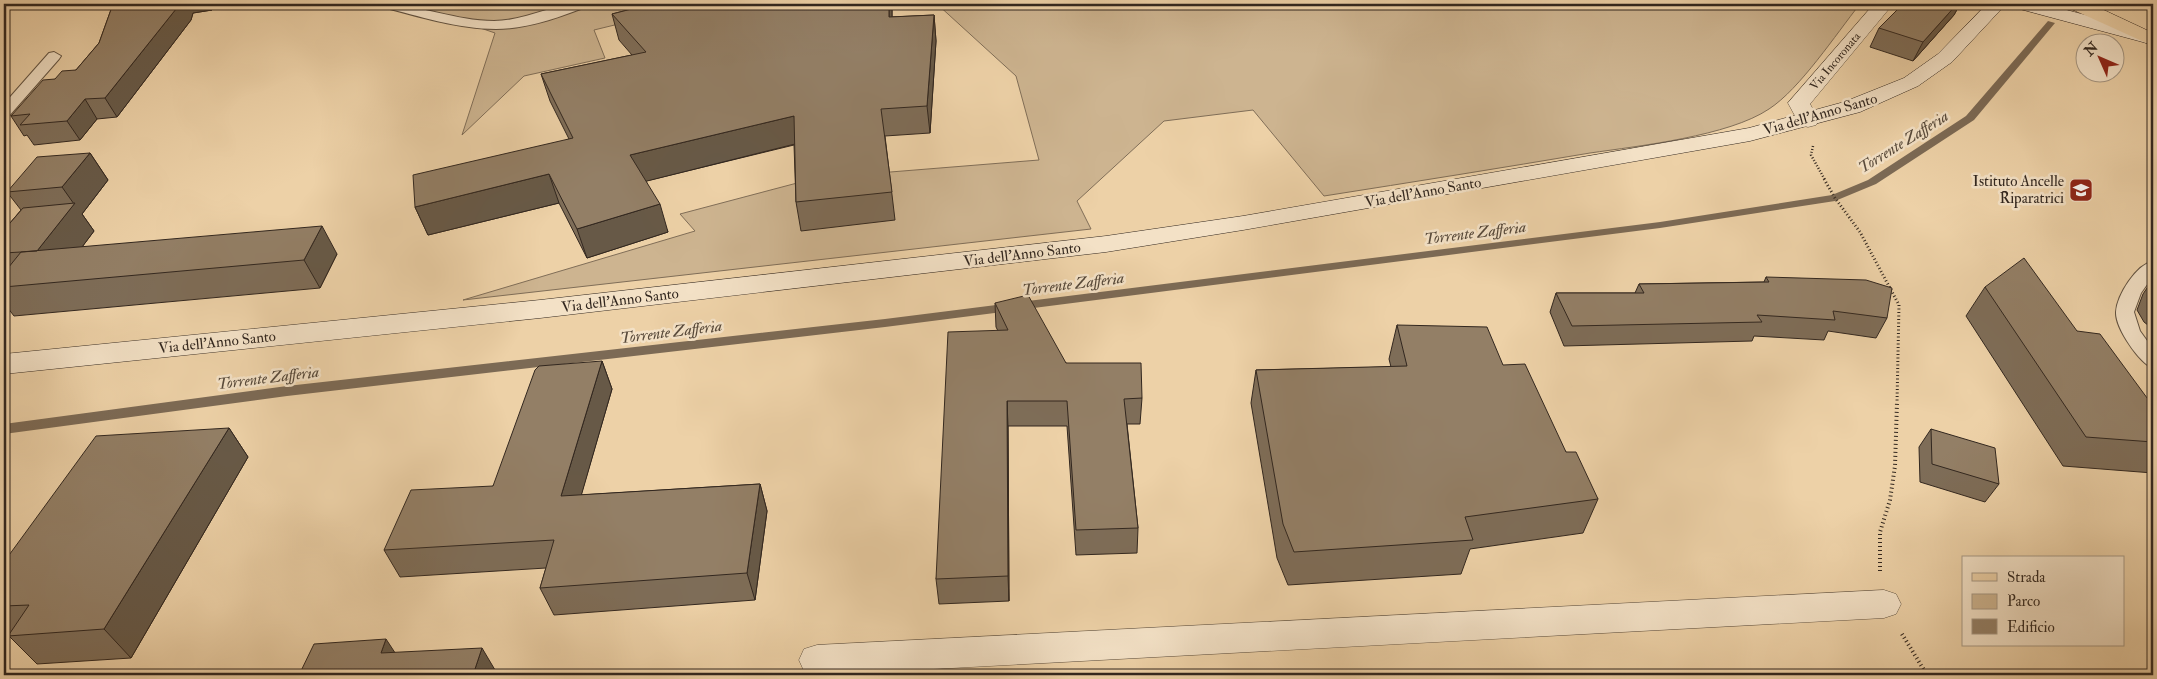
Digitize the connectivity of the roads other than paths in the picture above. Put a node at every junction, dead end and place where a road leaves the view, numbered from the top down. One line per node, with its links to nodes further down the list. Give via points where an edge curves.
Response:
1 (387, 4): 2 (lane, via 477,24 497,25 523,22)
2 (580, 4)
3 (1884, 4): 10 (street, Via Incoronata, via 1799,103)
4 (1998, 4): 10 (street, Via dell'Anno Santo, via 1945,58 1911,82 1874,100)
5 (2023, 4): 7 (street)
6 (2076, 4): 7 (main road)
7 (2150, 38)
8 (54, 56): 9 (lane)
9 (4, 113)
10 (1808, 120): 13 (street, Via dell'Anno Santo, via 1730,138 1106,244 540,309)
11 (2153, 266): 12 (lane, via 2129,298 2124,313 2133,334)
12 (2153, 361)
13 (4, 364)
14 (1884, 604): 15 (street)
15 (817, 660)

